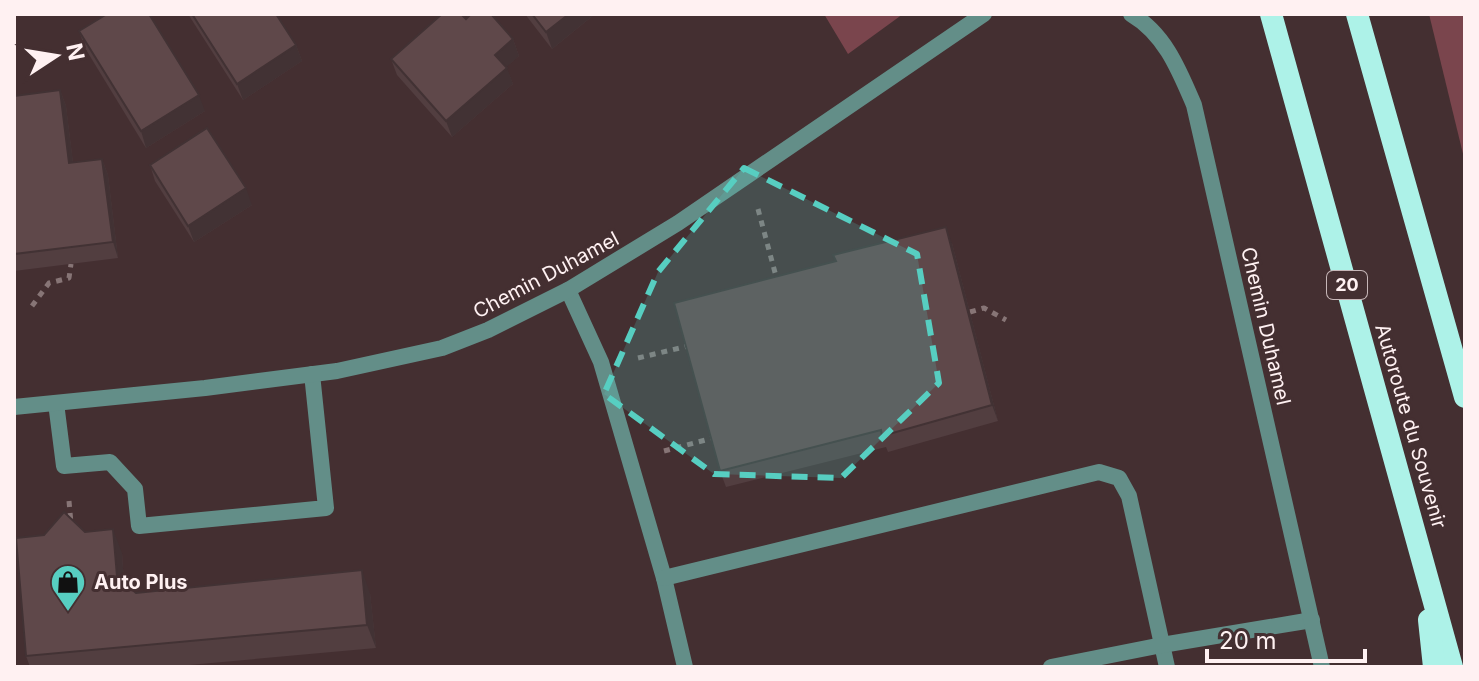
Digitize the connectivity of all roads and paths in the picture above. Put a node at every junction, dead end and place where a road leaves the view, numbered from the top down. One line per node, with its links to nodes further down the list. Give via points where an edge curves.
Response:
1 (984, 14): 5 (street, Chemin Duhamel)
2 (1131, 14): 22 (street, Chemin Duhamel, via 1159,37 1194,105)
3 (1271, 14): 20 (highway, Autoroute du Souvenir / 20)
4 (1357, 14): 15 (highway)
5 (749, 176): 7 (street, Chemin Duhamel); 8 (path)
6 (71, 264): 9 (path, via 69,278 49,283)
7 (568, 290): 14 (street, Chemin Duhamel, via 442,348); 21 (street, via 601,362)
8 (781, 293)
9 (32, 306)
10 (970, 312): 11 (path, via 984,308)
11 (1006, 320)
12 (688, 346): 13 (path)
13 (638, 358)
14 (312, 374): 16 (street, Chemin Duhamel); 16 (street, via 326,508 139,526 135,489 110,462 64,466)
15 (1465, 397)
16 (56, 403): 17 (street, Chemin Duhamel)
17 (14, 407)
18 (713, 438): 19 (path)
19 (662, 452)
20 (1422, 555): 28 (highway); 29 (highway, Autoroute du Souvenir / 20)
21 (664, 578): 23 (street, via 1099,472 1119,478 1129,496); 24 (street)
22 (1312, 620): 23 (street); 27 (street, Chemin Duhamel)
23 (1162, 645): 25 (street); 26 (street)
24 (685, 667)
25 (1051, 667)
26 (1167, 667)
27 (1322, 667)
28 (1434, 667)
29 (1452, 667)

